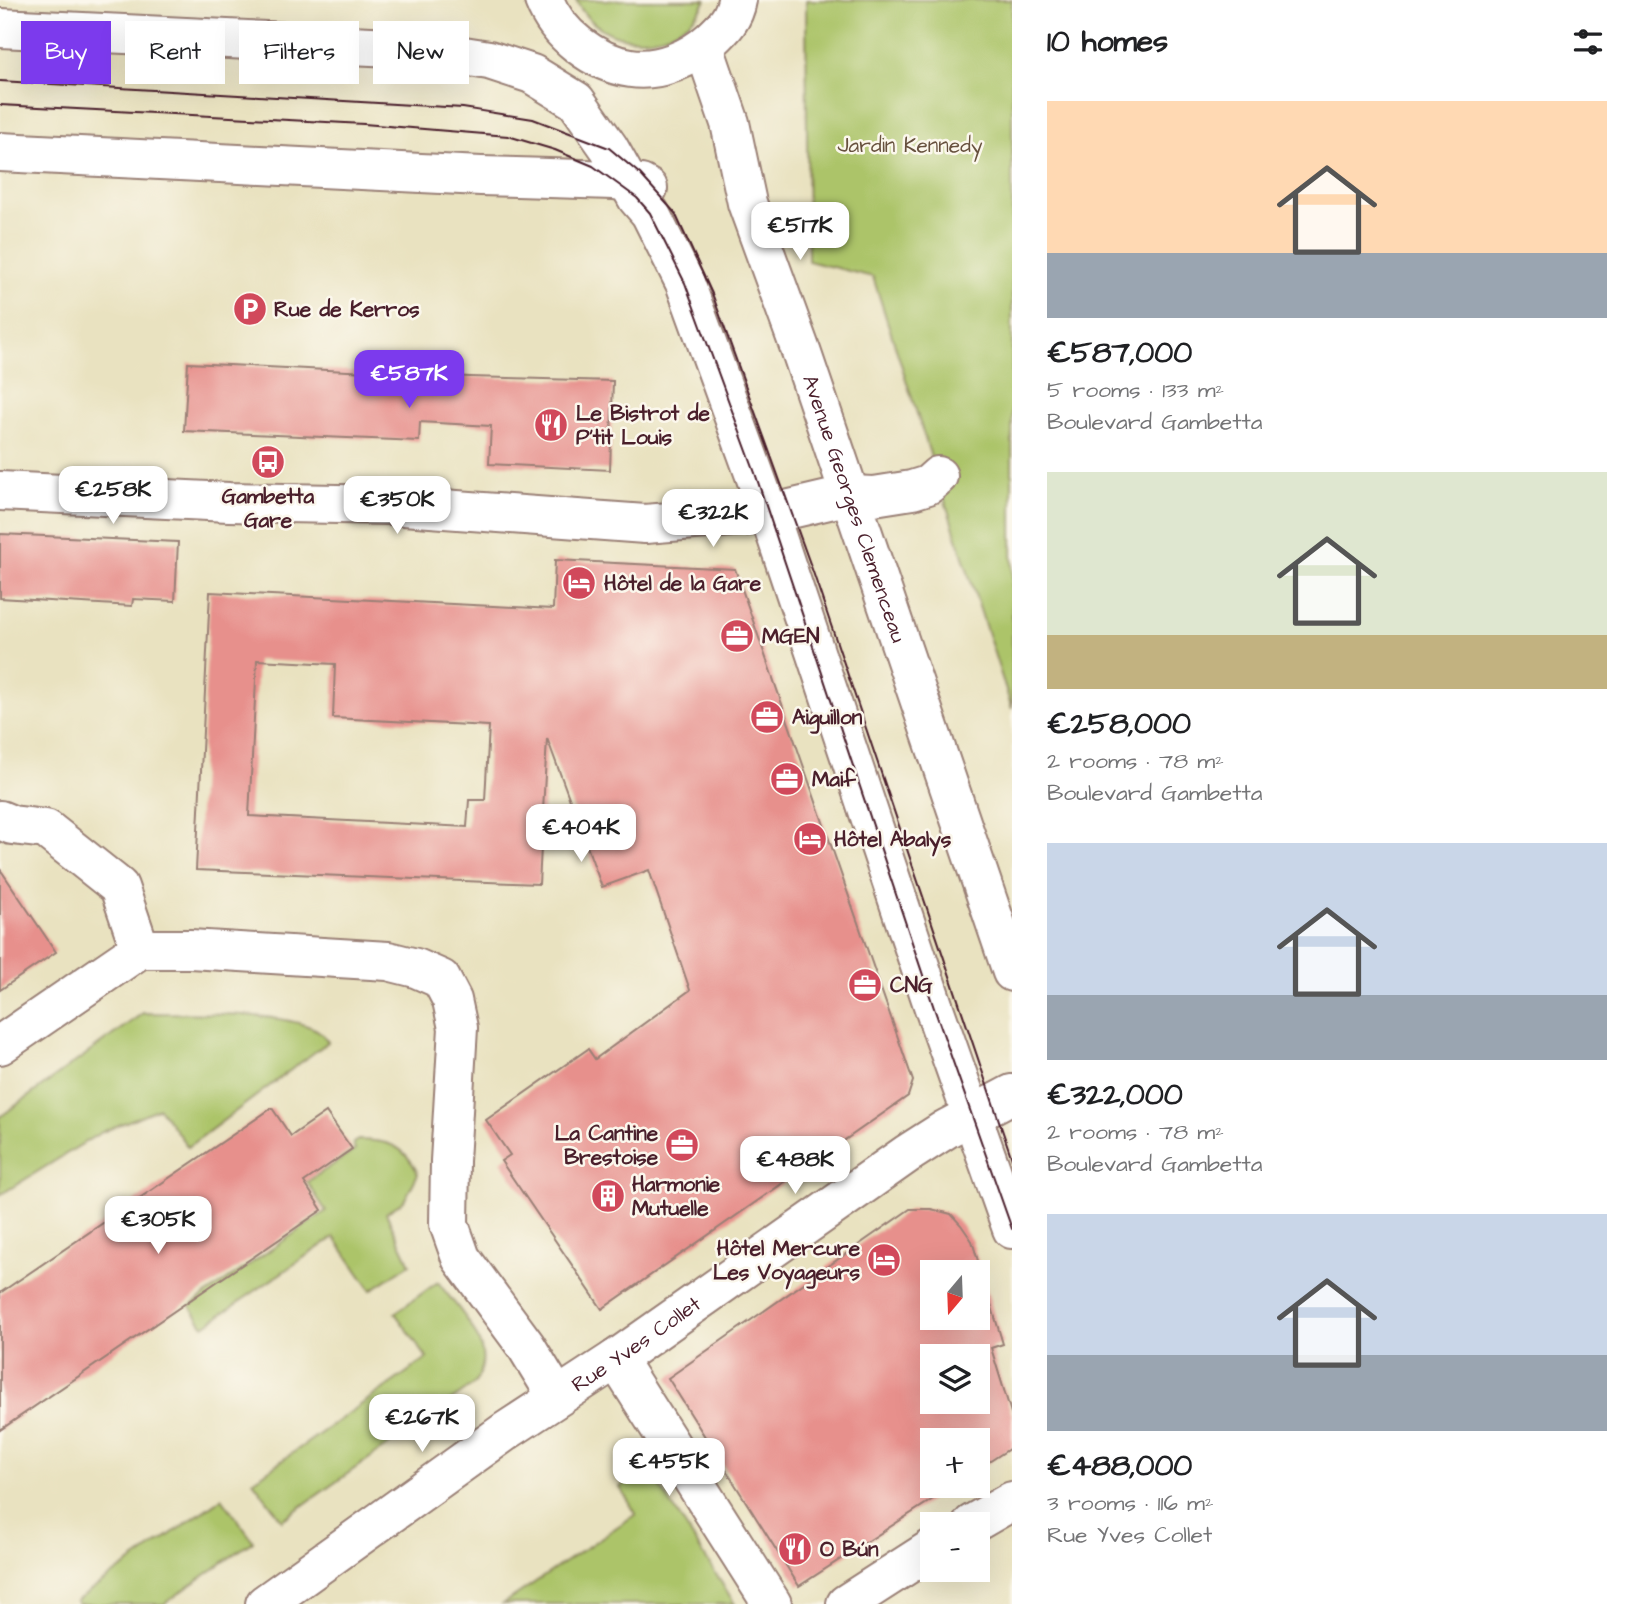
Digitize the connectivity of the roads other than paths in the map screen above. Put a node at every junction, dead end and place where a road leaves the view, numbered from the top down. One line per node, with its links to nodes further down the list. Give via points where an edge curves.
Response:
1 (544, 0): 4 (main road, via 561,29 581,46 630,68 673,63)
2 (737, 0): 4 (main road, via 735,14)
3 (0, 28): 6 (main road, via 413,48 489,60 532,74 576,101)
4 (704, 47): 9 (main road, Avenue Georges Clemenceau, via 730,123 747,203)
5 (0, 152): 6 (main road)
6 (629, 181): 10 (main road, via 685,283)
7 (938, 476): 9 (main road, via 912,490)
8 (0, 491): 10 (main road, via 390,505 645,524)
9 (849, 495): 10 (main road); 13 (main road, Avenue Georges Clemenceau)
10 (779, 511): 15 (main road, via 813,572)
11 (4, 826): 12 (main road, via 46,829 119,887)
12 (140, 949): 14 (main road); 19 (main road, via 388,961 441,979 452,999 458,1028 449,1224 461,1258)
13 (1012, 972)
14 (0, 1045)
15 (993, 1104): 16 (main road); 17 (main road); 18 (main road, Rue Yves Collet, via 907,1154)
16 (1012, 1159)
17 (1012, 1229)
18 (617, 1359): 19 (main road, Rue Yves Collet); 24 (main road)
19 (557, 1397): 23 (main road, Rue Yves Collet)
20 (1012, 1501): 21 (main road)
21 (990, 1514)
22 (920, 1556): 25 (main road)
23 (265, 1604)
24 (772, 1604)
25 (846, 1604)

